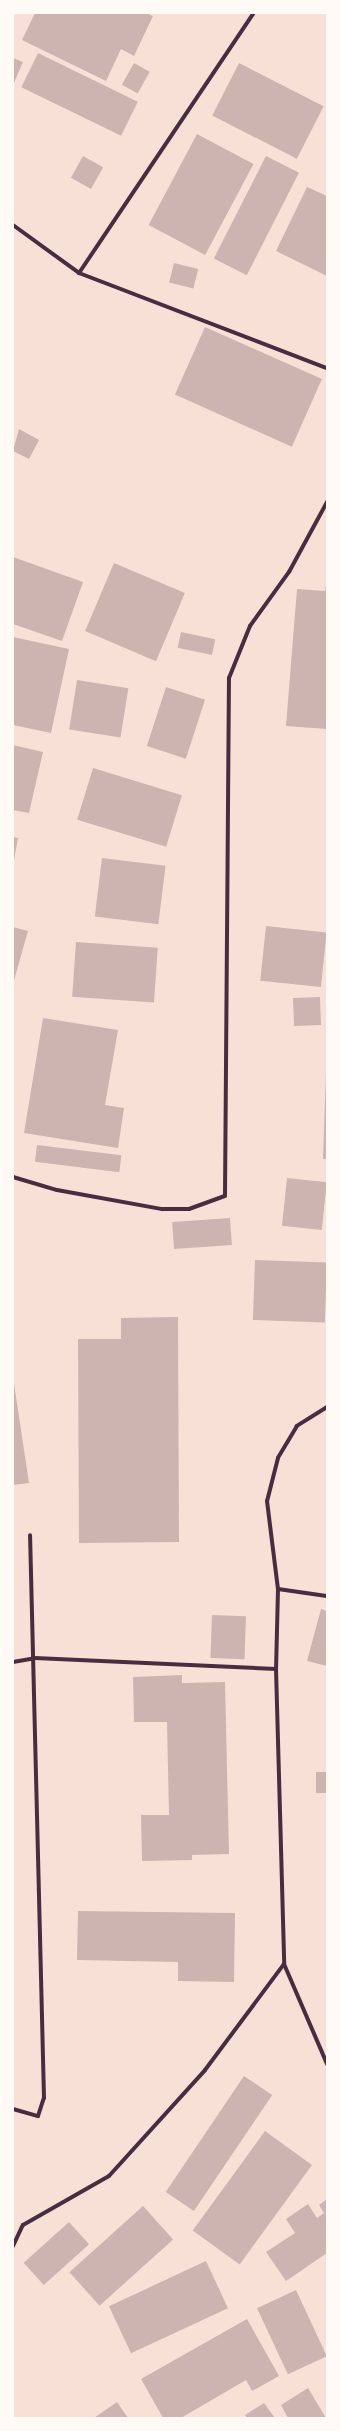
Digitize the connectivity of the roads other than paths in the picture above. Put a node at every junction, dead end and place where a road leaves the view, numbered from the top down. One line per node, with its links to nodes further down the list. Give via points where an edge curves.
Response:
1 (254, 13): 3 (street)
2 (13, 225): 3 (street)
3 (79, 273): 4 (street)
4 (327, 368)
5 (327, 502): 6 (street, via 289,572 250,626 229,678 225,1196 189,1209 162,1209 57,1190)
6 (13, 1177)
7 (327, 1407): 9 (street, via 297,1426 278,1458 267,1501)
8 (30, 1535): 11 (street)
9 (278, 1589): 10 (street); 13 (street)
10 (327, 1596)
11 (35, 1658): 12 (street); 13 (street); 16 (street, via 44,2098 38,2116)
12 (13, 1662)
13 (276, 1668): 14 (street)
14 (284, 1964): 15 (street); 17 (street, via 205,2070 109,2176 24,2225)
15 (327, 2064)
16 (13, 2109)
17 (13, 2246)

